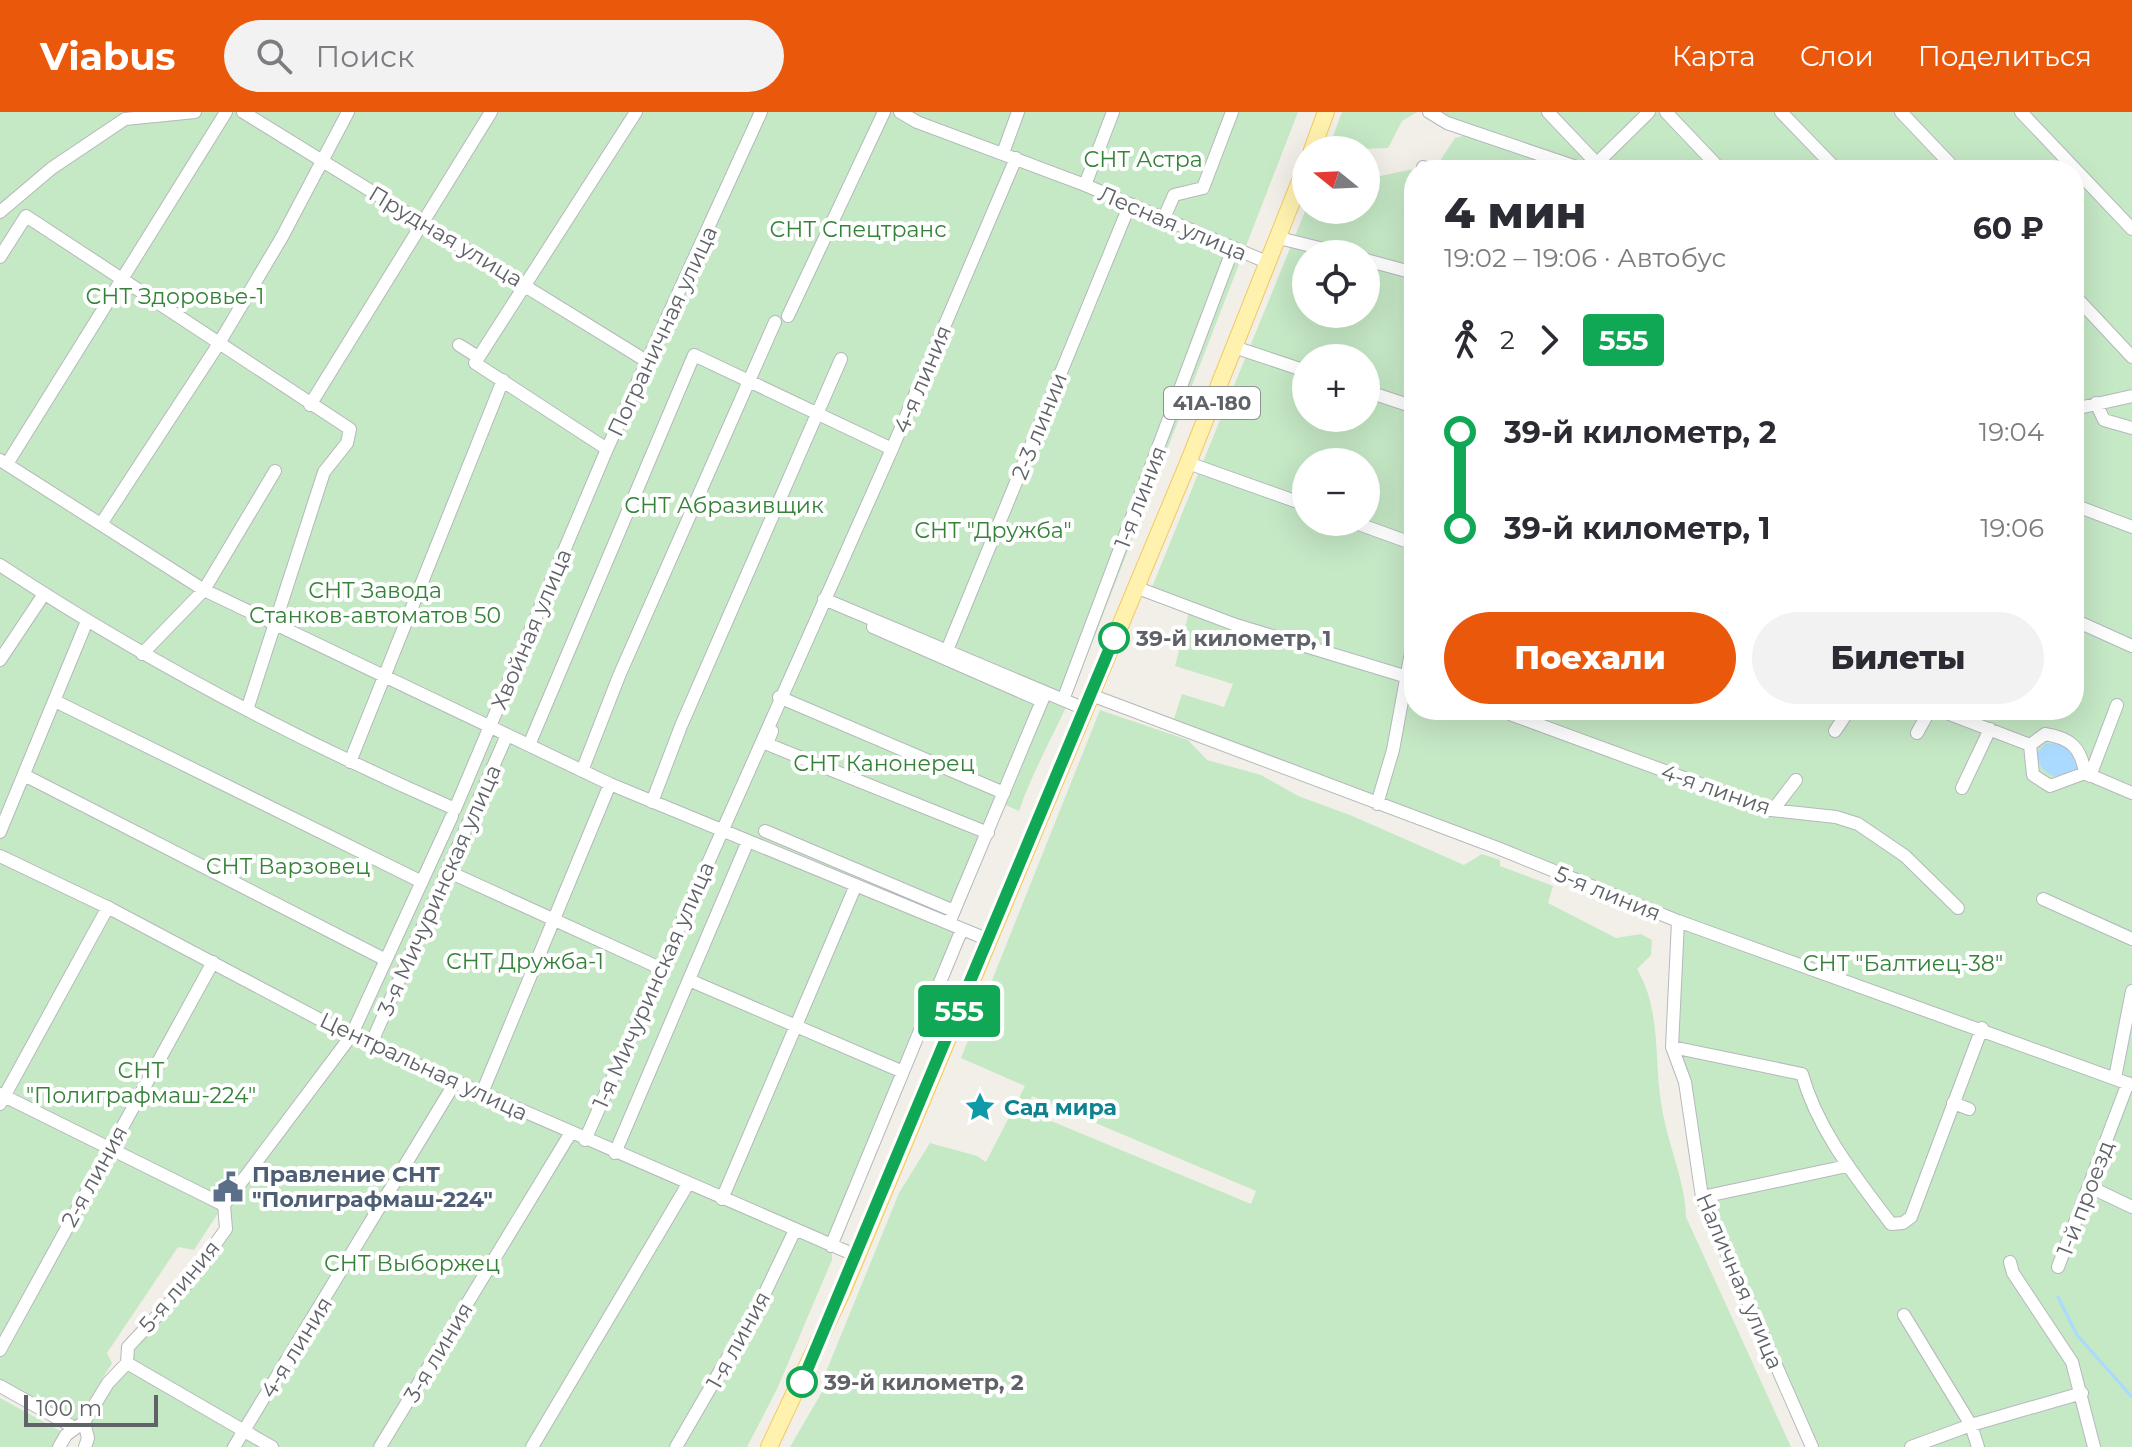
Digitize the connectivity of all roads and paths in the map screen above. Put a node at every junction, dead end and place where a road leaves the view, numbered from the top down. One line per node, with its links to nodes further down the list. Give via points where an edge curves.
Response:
1 (195, 112): 21 (street)
2 (226, 112): 49 (street)
3 (243, 112): 33 (street, Прудная улица)
4 (348, 112): 33 (street)
5 (491, 112): 40 (street)
6 (636, 112): 50 (street)
7 (761, 112): 60 (street, Пограничная улица)
8 (884, 112): 52 (street)
9 (900, 112): 22 (street, Лесная улица)
10 (1018, 112): 24 (street)
11 (1113, 112): 35 (street)
12 (1232, 112): 39 (street, via 1203,188 1174,195)
13 (1326, 112): 23 (main road)
14 (1429, 112): 26 (street)
15 (1548, 112): 27 (street)
16 (1649, 112): 28 (street)
17 (1666, 112): 29 (street)
18 (1781, 112): 30 (street)
19 (1901, 112): 31 (street)
20 (2021, 112): 32 (street)
21 (134, 115): 38 (street, via 84,145)
22 (918, 117): 24 (street, Лесная улица)
23 (1317, 136)
24 (1003, 153): 25 (street, Лесная улица)
25 (1016, 158): 35 (street, Лесная улица); 73 (street, 4-я линия)
26 (1549, 160)
27 (1593, 160)
28 (1606, 160)
29 (1712, 160)
30 (1827, 160)
31 (1947, 160)
32 (2067, 160)
33 (322, 161): 40 (street, Прудная улица); 54 (street)
34 (2084, 178): 41 (street)
35 (1085, 185): 37 (street, Лесная улица)
36 (1292, 203): 42 (main road, 41А-180)
37 (1130, 204): 39 (street, Лесная улица); 93 (street, 2-3 линии)
38 (0, 212)
39 (1164, 218): 44 (street, Лесная улица)
40 (424, 224): 50 (street, Прудная улица); 68 (street)
41 (2132, 229)
42 (1279, 238): 43 (street); 46 (main road, 41А-180)
43 (1292, 241)
44 (1238, 251): 46 (street, Лесная улица); 100 (street, 1-я линия, via 1229,259)
45 (0, 257): 49 (street, via 26,216)
46 (1269, 263): 56 (main road, 41А-180)
47 (1380, 264): 48 (street)
48 (1404, 270)
49 (123, 278): 54 (street); 74 (street)
50 (525, 284): 59 (street); 60 (street, Прудная улица)
51 (2084, 306): 57 (street)
52 (788, 316)
53 (775, 322): 63 (street)
54 (218, 345): 68 (street); 79 (street)
55 (459, 345): 59 (street, Пограничная улица)
56 (1234, 347): 61 (street); 75 (main road, 41А-180)
57 (2132, 357)
58 (841, 359): 70 (street)
59 (477, 360): 62 (street, Пограничная улица)
60 (648, 362): 72 (street, Пограничная улица)
61 (1292, 366)
62 (503, 380): 72 (street, Пограничная улица); 97 (street)
63 (750, 382): 70 (street); 115 (street, via 694,355); 118 (street)
64 (1380, 396): 67 (street)
65 (2132, 396): 66 (street)
66 (2096, 403): 69 (street); 71 (street, via 2104,420)
67 (1404, 404)
68 (310, 405): 89 (street, via 350,429 347,443 324,472)
69 (2084, 406)
70 (817, 414): 73 (street); 126 (street)
71 (2132, 428)
72 (607, 449): 110 (street, Хвойная улица)
73 (892, 449): 87 (street, 4-я линия)
74 (4, 462): 79 (street)
75 (1188, 463): 77 (street); 84 (main road, 41А-180)
76 (275, 471): 85 (street)
77 (1292, 500)
78 (2084, 509): 80 (street)
79 (101, 524): 85 (street)
80 (2132, 527)
81 (1380, 532): 82 (street)
82 (1404, 540)
83 (0, 565): 86 (street)
84 (1135, 587): 96 (street, via 1236,625); 103 (main road, 41А-180)
85 (204, 590): 89 (street); 94 (street)
86 (44, 594): 88 (street); 95 (street)
87 (824, 599): 93 (street); 99 (street, 4-я линия)
88 (87, 621): 94 (street); 102 (street)
89 (278, 624): 97 (street); 105 (street)
90 (2084, 624): 92 (street)
91 (815, 639): 98 (street, via 829,608)
92 (2132, 646)
93 (948, 648): 98 (street)
94 (142, 654): 105 (street)
95 (0, 660)
96 (1404, 675)
97 (387, 677): 110 (street); 117 (street)
98 (1044, 697): 100 (street, 5-я линия); 124 (street)
99 (782, 699): 124 (street); 130 (street, 1-я Мичуринская улица); 133 (street, via 767,744)
100 (1063, 700): 103 (street, 5-я линия)
101 (1404, 700): 127 (street)
102 (55, 701): 120 (street); 137 (street)
103 (1088, 702): 127 (street, 5-я линия); 147 (main road, 41А-180)
104 (2117, 705): 119 (street)
105 (247, 710): 117 (street)
106 (1526, 720): 128 (street, 4-я линия)
107 (1842, 720): 112 (street)
108 (1924, 720): 113 (street)
109 (1972, 720): 111 (street)
110 (489, 727): 114 (street); 129 (street, Хвойная улица)
111 (1990, 729): 116 (street); 123 (street)
112 (1835, 731)
113 (1917, 733)
114 (507, 735): 115 (street); 136 (street, 3-я Мичуринская улица)
115 (529, 745): 118 (street)
116 (2030, 745): 119 (street, via 2045,734 2063,737 2082,754); 119 (street, via 2033,775 2050,786)
117 (350, 762): 129 (street)
118 (582, 771): 122 (street)
119 (2088, 774): 125 (street)
120 (24, 775): 132 (street); 148 (street)
121 (1796, 780): 128 (street)
122 (610, 784): 126 (street); 144 (street)
123 (1962, 788)
124 (1004, 793): 133 (street)
125 (2132, 793)
126 (652, 802): 130 (street)
127 (1377, 804): 143 (street, 5-я линия)
128 (1773, 810): 141 (street, 4-я линия, via 1858,824 1905,856)
129 (454, 813): 137 (street, Хвойная улица)
130 (721, 830): 134 (street); 150 (street, 1-я Мичуринская улица)
131 (765, 831): 142 (street)
132 (0, 832)
133 (988, 833): 142 (street)
134 (748, 841): 138 (street); 151 (street)
135 (0, 856): 140 (street, Центральная улица)
136 (447, 871): 144 (street); 156 (street, 3-я Мичуринская улица)
137 (422, 882): 148 (street, Хвойная улица)
138 (856, 885): 142 (street); 153 (street)
139 (2043, 899): 146 (street)
140 (108, 907): 149 (street, Центральная улица); 162 (street)
141 (1958, 908)
142 (952, 917): 145 (street)
143 (1678, 921): 154 (street, 5-я линия); 157 (street, Наличная улица)
144 (552, 922): 150 (street); 161 (street)
145 (962, 929): 147 (street); 158 (street)
146 (2132, 939)
147 (989, 940): 178 (main road, 41А-180)
148 (386, 960): 155 (street, Хвойная улица)
149 (213, 962): 155 (street, Центральная улица); 167 (street, 2-я линия)
150 (660, 968): 166 (street, 1-я Мичуринская улица)
151 (689, 980): 153 (street); 168 (street)
152 (2132, 991): 160 (street, 1-й проезд)
153 (794, 1024): 158 (street); 173 (street)
154 (1982, 1028): 160 (street, 5-я линия); 163 (street)
155 (351, 1036): 156 (street, Центральная улица); 174 (street)
156 (371, 1044): 159 (street, Центральная улица)
157 (1672, 1047): 169 (street, via 1802,1074 1811,1107); 172 (street, Наличная улица, via 1685,1082)
158 (903, 1072): 177 (street)
159 (456, 1081): 161 (street, Центральная улица); 188 (street, 4-я линия)
160 (2125, 1082): 171 (street, 1-й проезд)
161 (482, 1093): 165 (street, Центральная улица)
162 (1, 1098): 167 (street)
163 (1953, 1103): 164 (street); 169 (street, via 1911,1217 1903,1223 1891,1224)
164 (1969, 1109)
165 (570, 1134): 166 (street, Центральная улица); 193 (street, 3-я линия)
166 (585, 1140): 168 (street, Центральная улица)
167 (110, 1148): 174 (street); 182 (street, 2-я линия)
168 (615, 1153): 170 (street, Центральная улица)
169 (1847, 1166): 172 (street)
170 (688, 1184): 173 (street, Центральная улица); 194 (street)
171 (2090, 1187): 175 (street); 180 (street, 1-й проезд)
172 (1702, 1197): 197 (street, Наличная улица)
173 (722, 1199): 176 (street, Центральная улица)
174 (224, 1205): 183 (street, 5-я линия, via 226,1229 186,1285 128,1347)
175 (2132, 1207)
176 (795, 1230): 177 (street, Центральная улица); 195 (street, 1-я линия)
177 (831, 1246): 178 (street, Центральная улица)
178 (857, 1256): 196 (main road, 41А-180)
179 (2010, 1262): 185 (street, via 2072,1362)
180 (2058, 1267)
181 (1904, 1315): 186 (street)
182 (0, 1350)
183 (127, 1363): 187 (street, 5-я линия); 188 (street)
184 (0, 1386): 187 (street)
185 (2082, 1393): 186 (street); 200 (street)
186 (1971, 1425): 198 (street); 199 (street)
187 (75, 1428): 189 (street); 190 (street, via 88,1438)
188 (244, 1430): 191 (street, 4-я линия); 192 (street)
189 (59, 1447)
190 (85, 1447)
191 (234, 1447)
192 (272, 1447)
193 (380, 1447)
194 (532, 1447)
195 (676, 1447)
196 (769, 1447)
197 (1812, 1447)
198 (1911, 1447)
199 (1978, 1447)
200 (2094, 1447)

